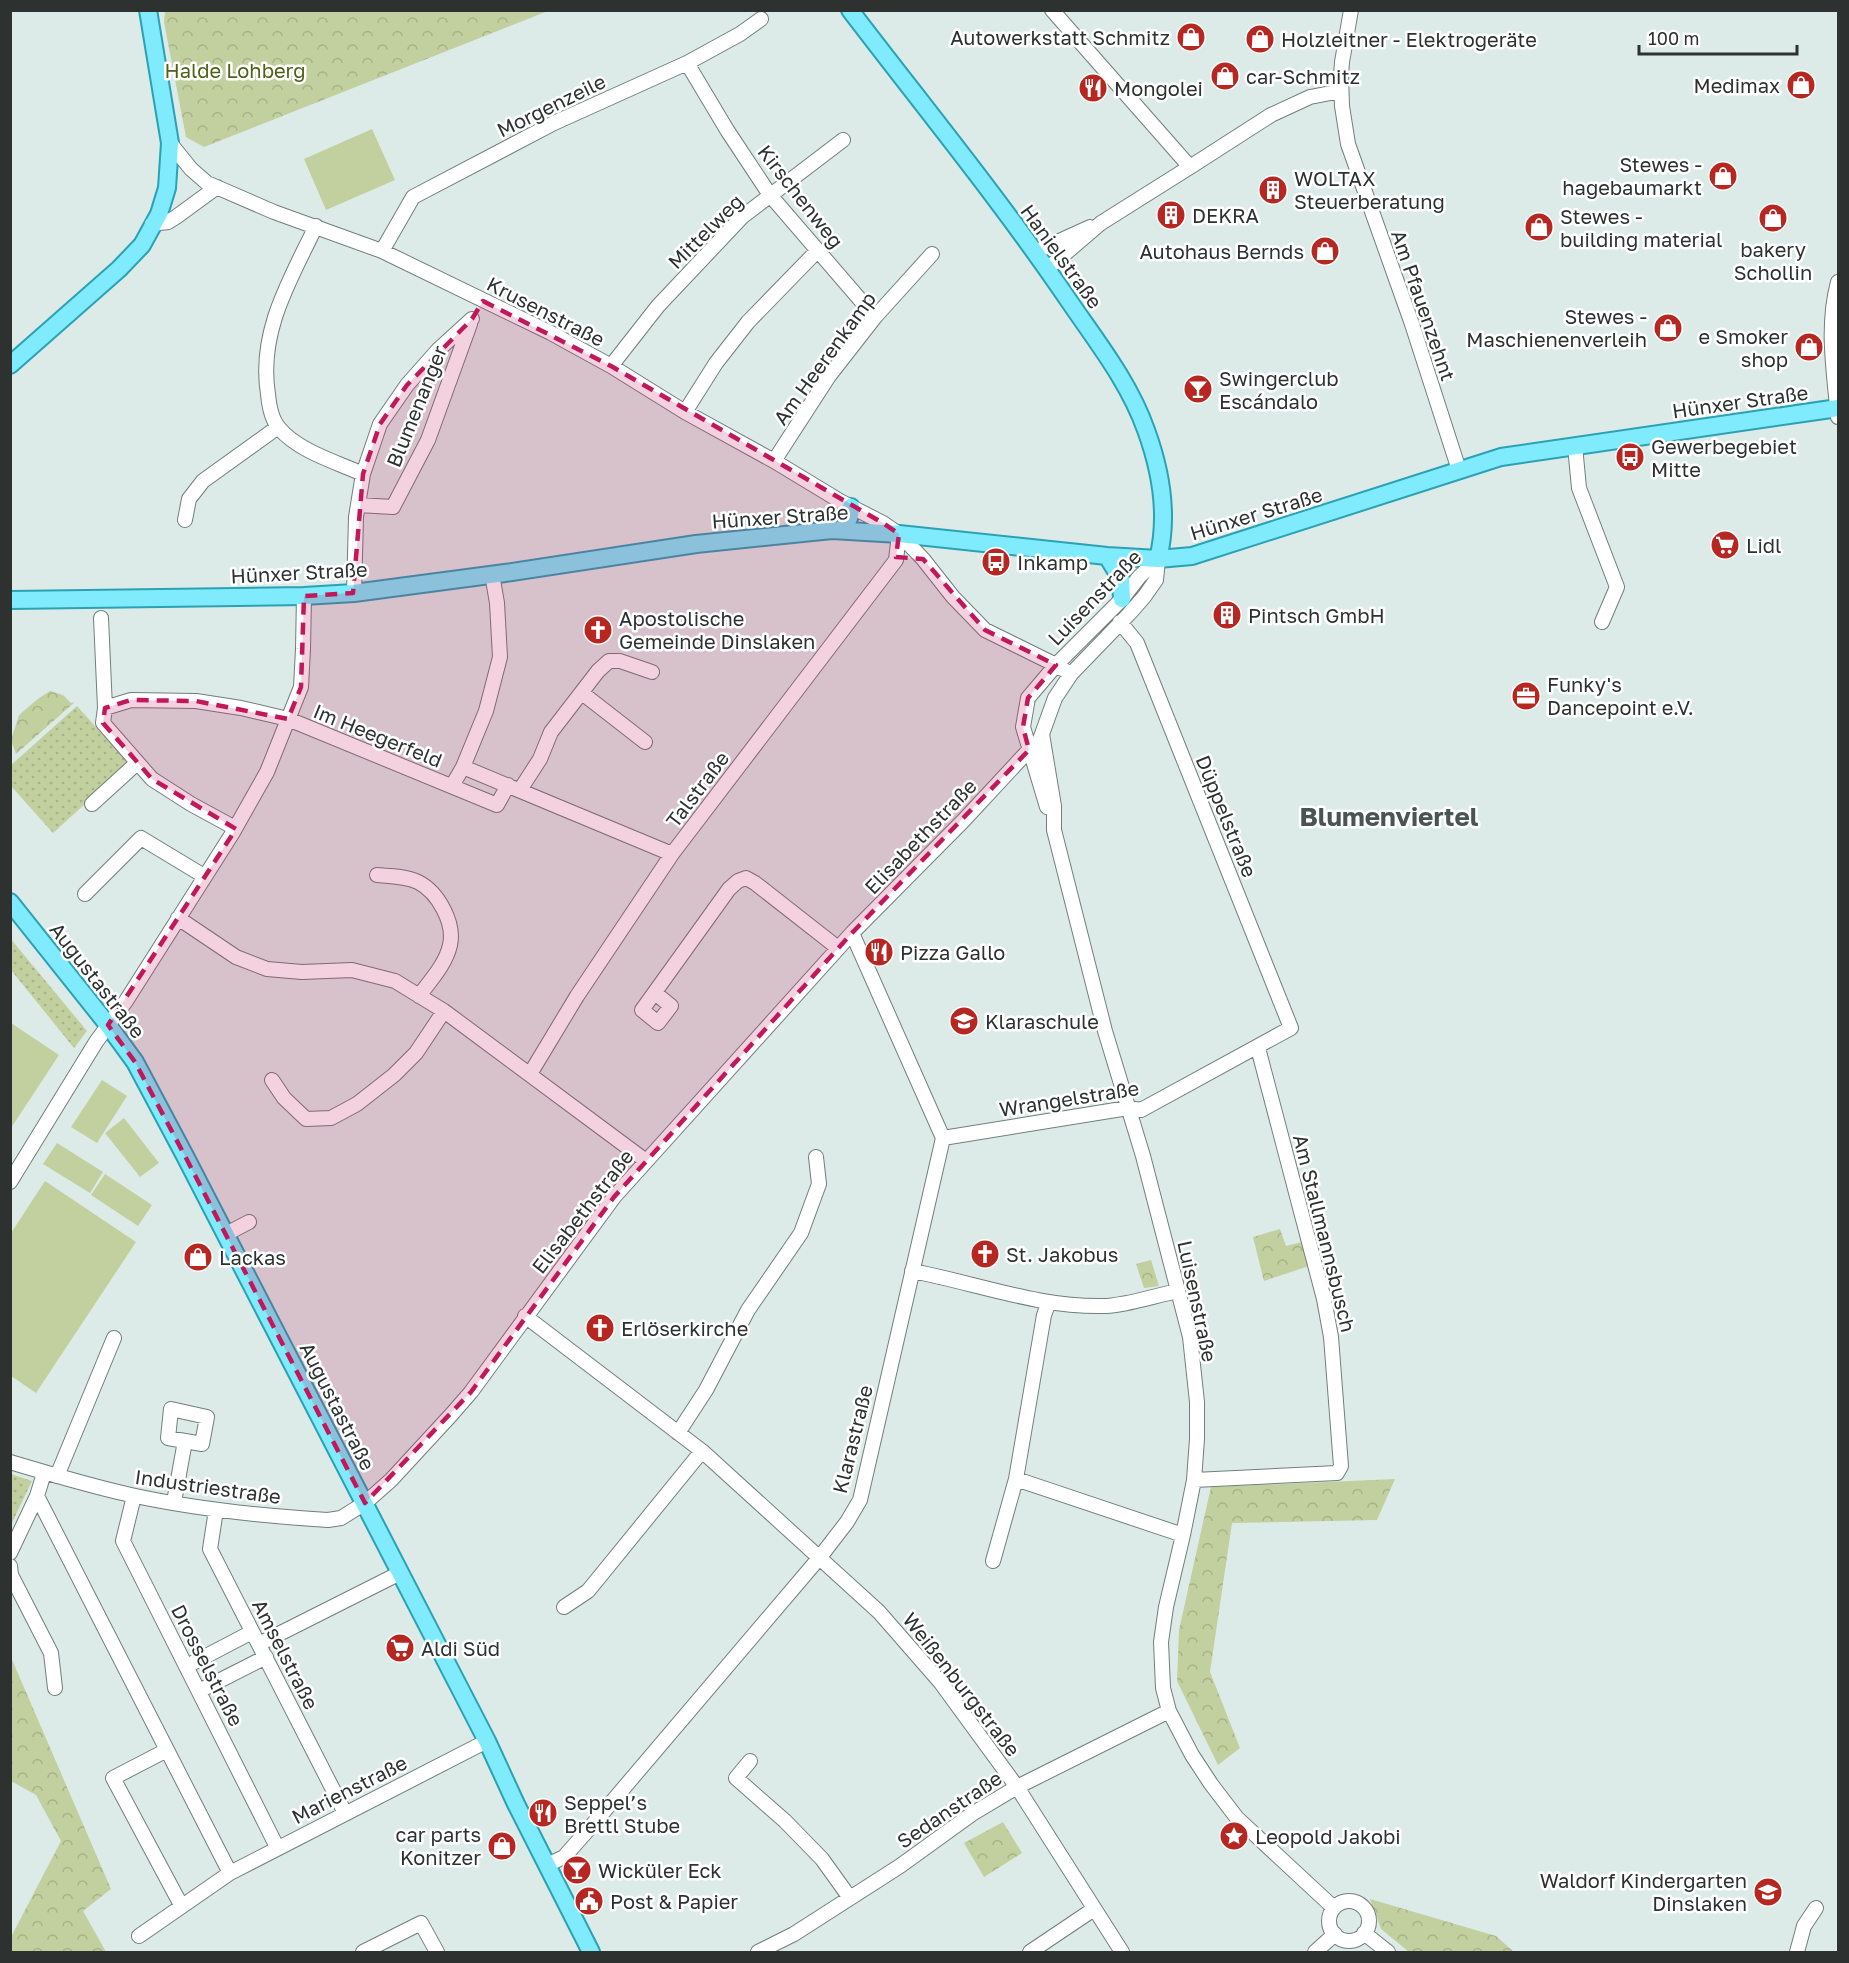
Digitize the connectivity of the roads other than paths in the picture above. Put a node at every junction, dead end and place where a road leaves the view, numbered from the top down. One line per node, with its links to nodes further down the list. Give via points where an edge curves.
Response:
1 (148, 10): 9 (main road)
2 (850, 10): 18 (main road, Hanielstraße)
3 (1052, 10): 10 (street)
4 (1351, 10): 7 (street, Am Pfauenzehnt)
5 (761, 19): 6 (street, Morgenzeile)
6 (687, 63): 12 (street, Kirschenweg); 17 (street, Morgenzeile, via 554,123 413,197)
7 (1341, 91): 10 (street, via 1310,97 1272,115); 32 (street, Am Pfauenzehnt, via 1348,144)
8 (843, 140): 12 (street, Mittelweg)
9 (170, 143): 11 (street, Krusenstraße, via 191,169); 13 (main road, via 167,188)
10 (1190, 167): 14 (street)
11 (217, 187): 13 (street, via 177,217); 15 (street, Krusenstraße)
12 (770, 195): 16 (street, Kirschenweg); 26 (street, Mittelweg, via 742,218 658,306)
13 (152, 224): 25 (main road, via 142,245 118,269)
14 (1101, 224): 18 (street); 20 (street)
15 (316, 226): 17 (street, Krusenstraße); 29 (street, via 278,303 268,343 265,380)
16 (818, 250): 23 (street, Kirschenweg); 28 (street, via 748,322)
17 (382, 251): 22 (street, Krusenstraße)
18 (1035, 252): 20 (main road, Hanielstraße)
19 (932, 254): 23 (street, Am Heerenkamp)
20 (1047, 269): 41 (main road, Hanielstraße, via 1127,388 1145,429 1162,493 1163,534)
21 (1839, 282): 27 (street, via 1831,334)
22 (483, 301): 24 (street, Blumenanger); 26 (street, Krusenstraße)
23 (874, 317): 31 (street, Am Heerenkamp, via 829,376)
24 (472, 319): 33 (street, Blumenanger, via 407,385 380,424); 34 (street, Blumenanger, via 428,440 393,507)
25 (10, 365)
26 (611, 366): 28 (street, Krusenstraße)
27 (1838, 411): 30 (main road, Hünxer Straße)
28 (685, 412): 31 (street, Krusenstraße)
29 (278, 427): 33 (street, via 295,443); 36 (street, via 203,481 189,499)
30 (1575, 446): 32 (main road, Hünxer Straße, via 1501,457); 50 (street, via 1579,488 1617,587)
31 (774, 461): 35 (street, Krusenstraße)
32 (1459, 470): 41 (main road, Hünxer Straße, via 1192,556)
33 (363, 474): 34 (street, Blumenanger)
34 (358, 505): 44 (street, Blumenanger)
35 (851, 507): 37 (main road); 38 (street, Krusenstraße)
36 (185, 520)
37 (841, 530): 38 (main road, Hünxer Straße); 43 (main road, Hünxer Straße, via 696,544)
38 (898, 534): 39 (main road, Hünxer Straße); 40 (street, Luisenstraße); 42 (street)
39 (1107, 556): 41 (main road, Hünxer Straße); 46 (main road, via 1120,579)
40 (923, 559): 42 (street, via 915,556); 51 (street, Luisenstraße, via 985,630)
41 (1158, 559): 46 (street, Luisenstraße); 49 (street, Luisenstraße, via 1156,580)
42 (896, 560): 67 (street, Talstraße)
43 (492, 574): 44 (main road, Hünxer Straße); 61 (street, Im Heegerfeld, via 500,657 486,711)
44 (354, 593): 45 (main road, Hünxer Straße)
45 (303, 596): 47 (main road, Hünxer Straße); 56 (street, via 301,687)
46 (1122, 599): 51 (street, Luisenstraße)
47 (10, 600)
48 (101, 618): 55 (street)
49 (1120, 622): 53 (street, Luisenstraße); 79 (street, Düppelstraße, via 1137,643)
50 (1602, 622)
51 (1056, 665): 53 (street, Luisenstraße); 59 (street, Luisenstraße, via 1028,698 1023,727)
52 (652, 672): 54 (street, via 609,661)
53 (1071, 674): 57 (street, Luisenstraße, via 1055,698)
54 (582, 693): 58 (street); 63 (street, via 551,732 540,759)
55 (105, 708): 56 (street, Im Heegerfeld, via 131,700 196,701); 60 (street, via 103,723)
56 (288, 719): 62 (street, Im Heegerfeld); 65 (street, via 267,772)
57 (1042, 734): 59 (street, Luisenstraße, via 1038,744); 66 (street, Luisenstraße)
58 (645, 742)
59 (1029, 750): 66 (street, Luisenstraße); 73 (street, Elisabethstraße)
60 (137, 763): 64 (street); 65 (street, via 152,779)
61 (463, 767): 62 (street, Im Heegerfeld); 63 (street, Im Heegerfeld)
62 (452, 786): 63 (street, Im Heegerfeld, via 497,805)
63 (514, 787): 67 (street, Im Heegerfeld)
64 (92, 804)
65 (235, 828): 69 (street)
66 (1054, 830): 83 (street, Luisenstraße)
67 (672, 854): 81 (street, Talstraße)
68 (377, 875): 76 (street, via 419,882 437,898 449,918 451,944 440,968)
69 (204, 876): 70 (street, via 141,838); 72 (street)
70 (85, 894)
71 (10, 902): 78 (main road, Augustastraße)
72 (178, 918): 76 (street, via 236,957 267,969 352,970 395,981); 78 (street)
73 (852, 933): 74 (street, Elisabethstraße); 84 (street)
74 (838, 948): 75 (street, via 746,878 729,889); 86 (street, Elisabethstraße)
75 (655, 993)
76 (419, 996): 77 (street)
77 (444, 1011): 81 (street); 82 (street, via 416,1053 394,1075 357,1104 331,1118 306,1119)
78 (108, 1025): 87 (street); 89 (main road, Augustastraße, via 135,1062)
79 (1291, 1028): 80 (street, Wrangelstraße)
80 (1258, 1048): 83 (street, Wrangelstraße, via 1141,1110); 101 (street, Am Stallmannsbusch, via 1324,1299 1331,1337 1341,1467 1337,1473)
81 (530, 1074): 86 (street)
82 (272, 1080)
83 (1128, 1108): 84 (street, Wrangelstraße); 91 (street, Luisenstraße)
84 (943, 1138): 90 (street, Klarastraße)
85 (816, 1157): 95 (street, via 819,1184 801,1233 748,1310)
86 (646, 1161): 93 (street, Elisabethstraße, via 614,1197)
87 (10, 1182)
88 (249, 1222): 89 (street)
89 (226, 1234): 105 (main road, Augustastraße)
90 (912, 1271): 92 (street); 109 (street, Klarastraße, via 860,1500)
91 (1178, 1291): 92 (street, via 1109,1306); 101 (street, Luisenstraße, via 1190,1337 1197,1402)
92 (1049, 1302): 100 (street)
93 (525, 1316): 95 (street, Weißenburgstraße); 105 (street, Elisabethstraße, via 452,1415)
94 (114, 1338): 99 (street)
95 (678, 1433): 97 (street, Weißenburgstraße)
96 (185, 1441): 104 (street)
97 (702, 1451): 109 (street, Weißenburgstraße); 113 (street, via 588,1591)
98 (10, 1462): 99 (street, Industriestraße)
99 (51, 1474): 102 (street); 103 (street, Industriestraße)
100 (1016, 1479): 107 (street); 110 (street)
101 (1194, 1480): 107 (street, Luisenstraße)
102 (37, 1496): 108 (street); 121 (street)
103 (134, 1496): 104 (street, Industriestraße); 116 (street, Drosselstraße, via 123,1541)
104 (174, 1502): 106 (street, Industriestraße)
105 (364, 1503): 106 (street, Industriestraße, via 341,1518 328,1520); 112 (main road, Augustastraße)
106 (216, 1509): 114 (street, Amselstraße, via 210,1549)
107 (1183, 1535): 119 (street, Luisenstraße, via 1161,1642 1163,1688)
108 (10, 1554)
109 (820, 1557): 123 (street, Weißenburgstraße, via 879,1612 931,1671); 126 (street, Klarastraße, via 564,1857)
110 (993, 1561)
111 (10, 1566): 117 (street, via 51,1653)
112 (400, 1574): 114 (street); 120 (main road, Augustastraße)
113 (564, 1607)
114 (256, 1638): 115 (street, Amselstraße); 116 (street)
115 (266, 1657): 118 (street); 124 (street, Amselstraße)
116 (187, 1666): 118 (street, Drosselstraße)
117 (55, 1688)
118 (199, 1691): 125 (street, Drosselstraße)
119 (1169, 1711): 123 (street, Sedanstraße); 130 (street, Luisenstraße, via 1192,1755 1238,1818)
120 (487, 1741): 124 (street, Marienstraße); 126 (main road, Augustastraße)
121 (167, 1750): 127 (street); 129 (street, via 113,1778)
122 (750, 1761): 128 (street, via 736,1778 822,1859)
123 (1017, 1787): 128 (street, Sedanstraße); 132 (street, Weißenburgstraße)
124 (345, 1813): 125 (street, Marienstraße)
125 (277, 1847): 127 (street, Marienstraße)
126 (548, 1865): 138 (main road, Augustastraße)
127 (230, 1873): 129 (street, Marienstraße)
128 (850, 1898): 139 (street, Sedanstraße)
129 (181, 1905): 135 (street, Marienstraße)
130 (1334, 1908): 133 (street, via 1346,1901 1359,1904 1367,1914); 134 (street, via 1329,1918)
131 (1816, 1908): 144 (street, via 1804,1926)
132 (1094, 1909): 140 (street); 141 (street, Weißenburgstraße)
133 (1364, 1933): 134 (street, via 1353,1940); 143 (street)
134 (1335, 1934): 142 (street)
135 (139, 1936)
136 (363, 1953): 137 (street, via 421,1923)
137 (437, 1953)
138 (591, 1953)
139 (758, 1953)
140 (1030, 1953)
141 (1122, 1953)
142 (1315, 1953)
143 (1388, 1953)
144 (1797, 1953)

